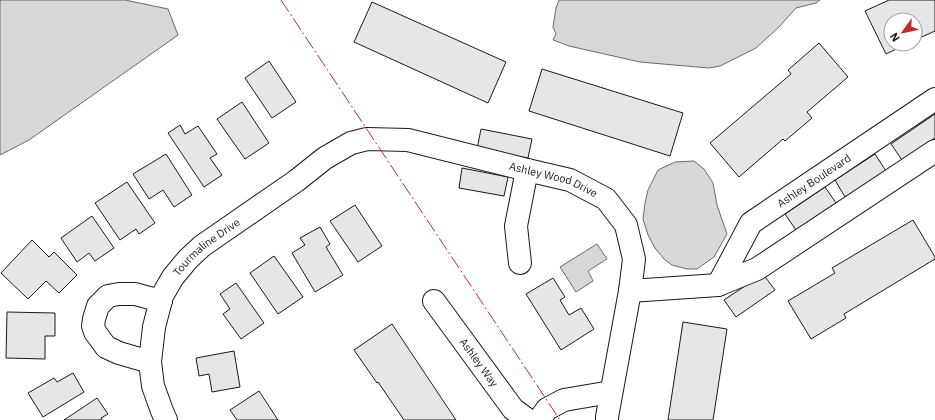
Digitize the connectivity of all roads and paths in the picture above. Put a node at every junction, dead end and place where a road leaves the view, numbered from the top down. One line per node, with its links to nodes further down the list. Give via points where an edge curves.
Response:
1 (935, 99): 6 (street, Ashley Boulevard, via 751,223)
2 (367, 139): 4 (street, Ashley Wood Drive, via 408,140); 8 (street, Tourmaline Drive, via 350,144 325,158 202,246 172,277)
3 (935, 151): 6 (street, via 757,269)
4 (527, 170): 5 (street, via 516,226); 7 (street, Ashley Wood Drive, via 570,180 606,199 626,225 634,259)
5 (520, 263)
6 (718, 285): 7 (street)
7 (630, 291): 11 (street, Ashley Wood Drive)
8 (161, 301): 10 (street, Tourmaline Drive, via 154,327); 10 (street, via 134,294 108,296 98,306 94,319 95,332 106,347)
9 (434, 301): 13 (street, Ashley Way, via 513,410)
10 (150, 362): 12 (street, Tourmaline Drive, via 153,386)
11 (611, 392): 14 (street, via 564,400 547,409); 15 (street, Ashley Wood Drive)
12 (166, 420)
13 (528, 420)
14 (539, 420)
15 (607, 420)

